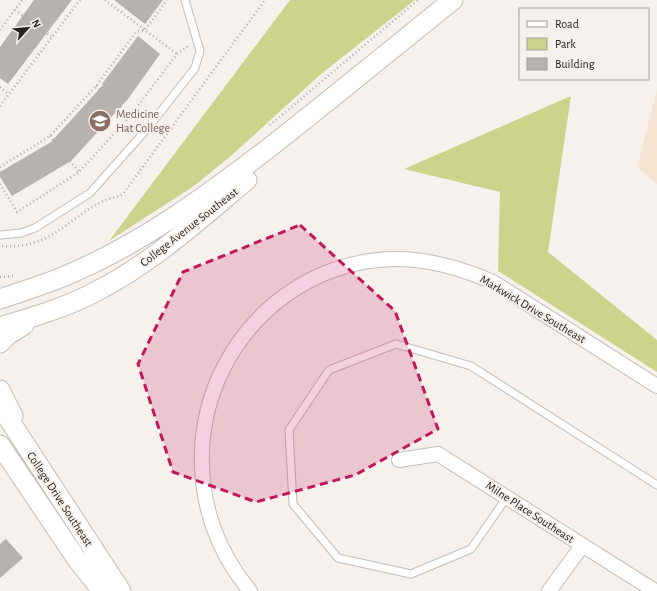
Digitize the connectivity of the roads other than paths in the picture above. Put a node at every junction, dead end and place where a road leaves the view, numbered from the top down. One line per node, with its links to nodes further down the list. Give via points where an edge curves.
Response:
1 (185, 0): 4 (lane, via 200,51 199,58 195,68 147,129 90,193 35,228 21,233)
2 (453, 0): 3 (street, College Avenue Southeast)
3 (331, 99): 5 (street, College Avenue Southeast, via 214,191 175,217 91,264 60,278); 8 (street, College Avenue Southeast, via 299,136 158,254 94,293)
4 (0, 235)
5 (20, 284): 6 (street); 7 (street, College Avenue Southeast)
6 (0, 290)
7 (0, 299)
8 (52, 311): 9 (street, College Avenue Southeast); 10 (street, via 19,327)
9 (0, 327)
10 (0, 344)
11 (657, 386): 22 (street, Markwick Drive Southeast, via 493,282 450,266 414,260 377,261 329,272 303,284 271,307 236,345 215,385 206,416 202,467 208,511 222,549)
12 (0, 390): 16 (street)
13 (0, 406): 16 (street, College Drive Southeast)
14 (0, 445): 20 (street, College Drive Southeast, via 76,558)
15 (399, 460): 18 (street, Milne Place Southeast, via 438,454)
16 (43, 472): 21 (street, College Drive Southeast)
17 (657, 485): 18 (lane, via 470,366 396,344 328,370 289,430 294,504 338,558 411,574 472,549)
18 (507, 497): 19 (street, Milne Place Southeast)
19 (582, 546): 23 (street); 24 (street, Milne Place Southeast)
20 (102, 591)
21 (121, 591)
22 (250, 591)
23 (549, 591)
24 (655, 591)

